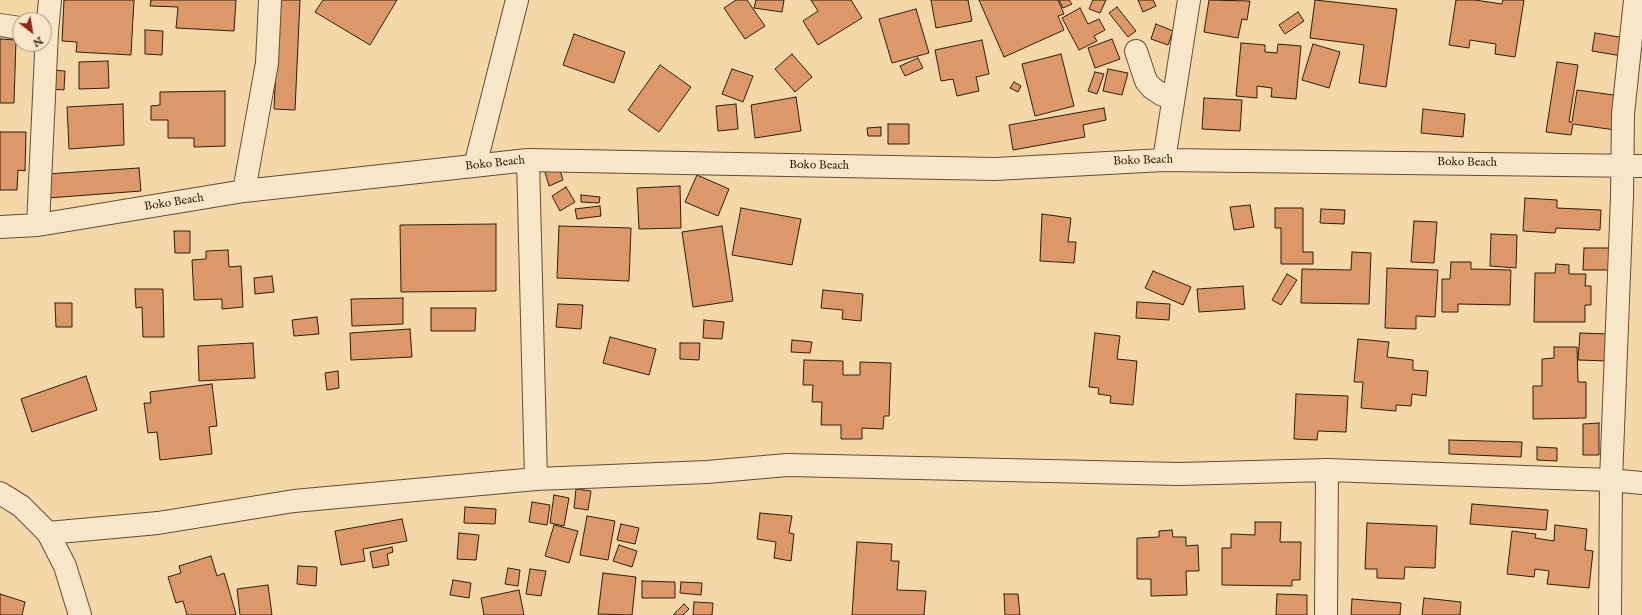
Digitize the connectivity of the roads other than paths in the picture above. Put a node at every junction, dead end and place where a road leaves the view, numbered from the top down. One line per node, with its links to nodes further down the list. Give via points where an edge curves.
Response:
1 (50, 0): 6 (street)
2 (270, 0): 16 (street, via 267,62)
3 (517, 0): 14 (street)
4 (1188, 0): 11 (street)
5 (1635, 0): 15 (street, via 1623,114)
6 (48, 12)
7 (0, 25): 8 (street)
8 (12, 27)
9 (1136, 51): 11 (street, via 1146,80 1152,88)
10 (44, 52): 17 (street)
11 (1173, 99): 13 (street)
12 (528, 160): 13 (street, Boko Beach, via 995,169); 14 (street, Boko Beach); 20 (street)
13 (1164, 160): 15 (street, Boko Beach)
14 (475, 166): 16 (street, Boko Beach)
15 (1632, 166): 21 (street, via 1622,197)
16 (244, 191): 17 (street, Boko Beach)
17 (38, 225): 18 (street, Boko Beach)
18 (0, 227)
19 (1327, 470): 20 (street, via 1180,474 787,465 707,472); 21 (street); 26 (street)
20 (536, 479): 24 (street, via 294,502 158,523)
21 (1611, 480): 22 (street); 27 (street)
22 (1642, 483)
23 (0, 493): 24 (street, via 21,506)
24 (48, 533): 25 (street, via 65,566)
25 (80, 615)
26 (1326, 615)
27 (1610, 615)

